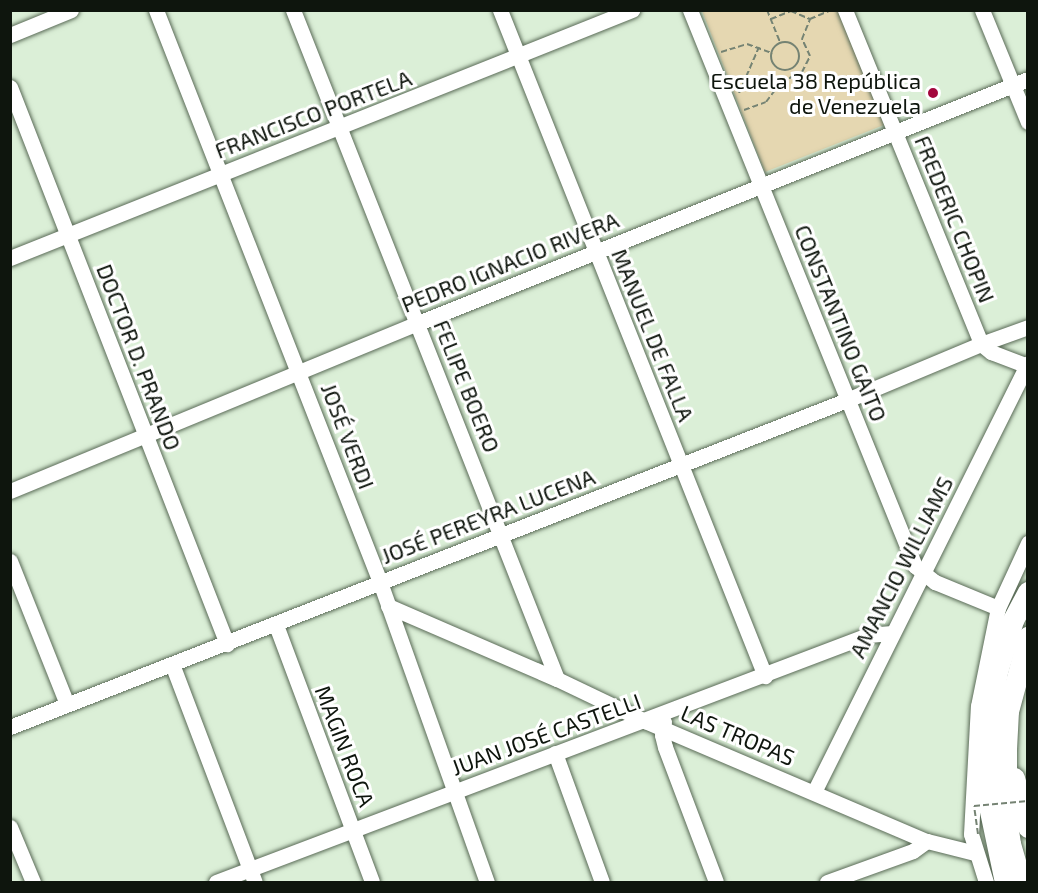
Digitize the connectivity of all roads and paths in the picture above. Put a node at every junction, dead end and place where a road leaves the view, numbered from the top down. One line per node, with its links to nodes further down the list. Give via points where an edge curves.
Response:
1 (71, 10): 13 (street)
2 (156, 10): 31 (street, JOSÉ VERDI)
3 (293, 10): 29 (street, FELIPE BOERO)
4 (500, 10): 19 (street, MANUEL DE FALLA)
5 (632, 10): 19 (street, FRANCISCO PORTELA)
6 (690, 10): 20 (street, CONSTANTINO GAITO)
7 (767, 10): 12 (path)
8 (831, 10): 11 (path)
9 (845, 10): 30 (street, FREDERIC CHOPIN)
10 (982, 10): 24 (street)
11 (810, 19): 12 (path, via 791,11); 15 (path, via 802,39)
12 (771, 20): 14 (path)
13 (10, 35)
14 (780, 43): 17 (path, via 789,43); 18 (path)
15 (806, 46): 17 (path); 22 (path, via 810,56 802,72)
16 (759, 47): 18 (path); 20 (path, via 740,45); 26 (path, via 741,93)
17 (798, 50): 21 (path, via 798,60)
18 (772, 53): 21 (path, via 776,66)
19 (518, 57): 29 (street, FRANCISCO PORTELA); 34 (street, MANUEL DE FALLA)
20 (710, 57): 26 (street, CONSTANTINO GAITO)
21 (791, 68): 22 (path)
22 (795, 75): 27 (path, via 781,82 766,102)
23 (1028, 79): 24 (street, PEDRO IGNACIO RIVERA)
24 (1012, 85): 28 (street); 30 (street, PEDRO IGNACIO RIVERA)
25 (10, 87): 33 (street, DOCTOR D. PRANDO)
26 (726, 98): 27 (street, CONSTANTINO GAITO)
27 (733, 114): 32 (street, CONSTANTINO GAITO)
28 (1028, 122)
29 (340, 128): 31 (street, FRANCISCO PORTELA); 36 (street, FELIPE BOERO)
30 (896, 131): 32 (street, PEDRO IGNACIO RIVERA); 38 (street, FREDERIC CHOPIN)
31 (220, 175): 33 (street, FRANCISCO PORTELA); 40 (street, JOSÉ VERDI)
32 (761, 185): 34 (street, PEDRO IGNACIO RIVERA); 41 (street, CONSTANTINO GAITO)
33 (69, 235): 35 (street, FRANCISCO PORTELA); 42 (street, DOCTOR D. PRANDO)
34 (596, 252): 36 (street, PEDRO IGNACIO RIVERA); 43 (street, MANUEL DE FALLA)
35 (10, 258)
36 (418, 323): 40 (street, PEDRO IGNACIO RIVERA); 45 (street, FELIPE BOERO)
37 (1028, 327): 38 (street, JOSÉ PEREYRA LUCENA)
38 (981, 345): 39 (street); 41 (street, JOSÉ PEREYRA LUCENA)
39 (1027, 365): 48 (street, AMANCIO WILLIAMS)
40 (298, 372): 42 (street, PEDRO IGNACIO RIVERA); 49 (street, JOSÉ VERDI)
41 (847, 400): 43 (street, JOSÉ PEREYRA LUCENA); 48 (street, CONSTANTINO GAITO, via 915,566)
42 (144, 436): 44 (street, PEDRO IGNACIO RIVERA); 56 (street, DOCTOR D. PRANDO)
43 (681, 465): 45 (street, JOSÉ PEREYRA LUCENA); 58 (street, MANUEL DE FALLA)
44 (10, 491)
45 (502, 534): 49 (street, JOSÉ PEREYRA LUCENA); 59 (street, FELIPE BOERO)
46 (1028, 543): 52 (street)
47 (10, 561): 60 (street)
48 (923, 576): 52 (street); 54 (street, AMANCIO WILLIAMS)
49 (380, 582): 51 (street, JOSÉ VERDI); 53 (street, JOSÉ PEREYRA LUCENA)
50 (1028, 591): 85 (highway, via 1013,620 998,668 986,759 988,801)
51 (388, 606): 59 (street, LAS TROPAS); 66 (street, JOSÉ VERDI)
52 (998, 608): 74 (street, via 978,706 971,834)
53 (276, 625): 56 (street, JOSÉ PEREYRA LUCENA); 71 (street, MAGIN ROCA)
54 (892, 633): 58 (street, JUAN JOSÉ CASTELLI, via 868,635); 67 (street, AMANCIO WILLIAMS)
55 (1028, 637): 64 (highway, via 1008,711)
56 (226, 644): 57 (street, JOSÉ PEREYRA LUCENA)
57 (172, 664): 60 (street, JOSÉ PEREYRA LUCENA); 75 (street)
58 (765, 676): 62 (street, JUAN JOSÉ CASTELLI)
59 (557, 679): 61 (street, LAS TROPAS)
60 (67, 704): 63 (street, JOSÉ PEREYRA LUCENA)
61 (645, 721): 62 (street, JUAN JOSÉ CASTELLI); 65 (street, JUAN JOSÉ CASTELLI)
62 (664, 721): 67 (street, LAS TROPAS); 82 (street, via 665,747)
63 (10, 727)
64 (1006, 749): 70 (highway); 86 (highway, via 1006,815)
65 (555, 753): 66 (street, JUAN JOSÉ CASTELLI); 81 (street)
66 (454, 792): 71 (street, JUAN JOSÉ CASTELLI); 80 (street, JOSÉ VERDI)
67 (814, 792): 73 (street, LAS TROPAS)
68 (1028, 801): 72 (path, bridge, via 974,806)
69 (10, 826): 77 (street)
70 (1028, 827)
71 (353, 830): 75 (street, JUAN JOSÉ CASTELLI); 79 (street, MAGIN ROCA)
72 (978, 834)
73 (927, 841): 74 (street, LAS TROPAS); 76 (street)
74 (975, 853): 84 (street)
75 (253, 876): 78 (street, JUAN JOSÉ CASTELLI)
76 (852, 878): 83 (street)
77 (33, 882)
78 (216, 882)
79 (372, 882)
80 (487, 882)
81 (602, 882)
82 (716, 882)
83 (827, 882)
84 (986, 882)
85 (1005, 882)
86 (1021, 882)

